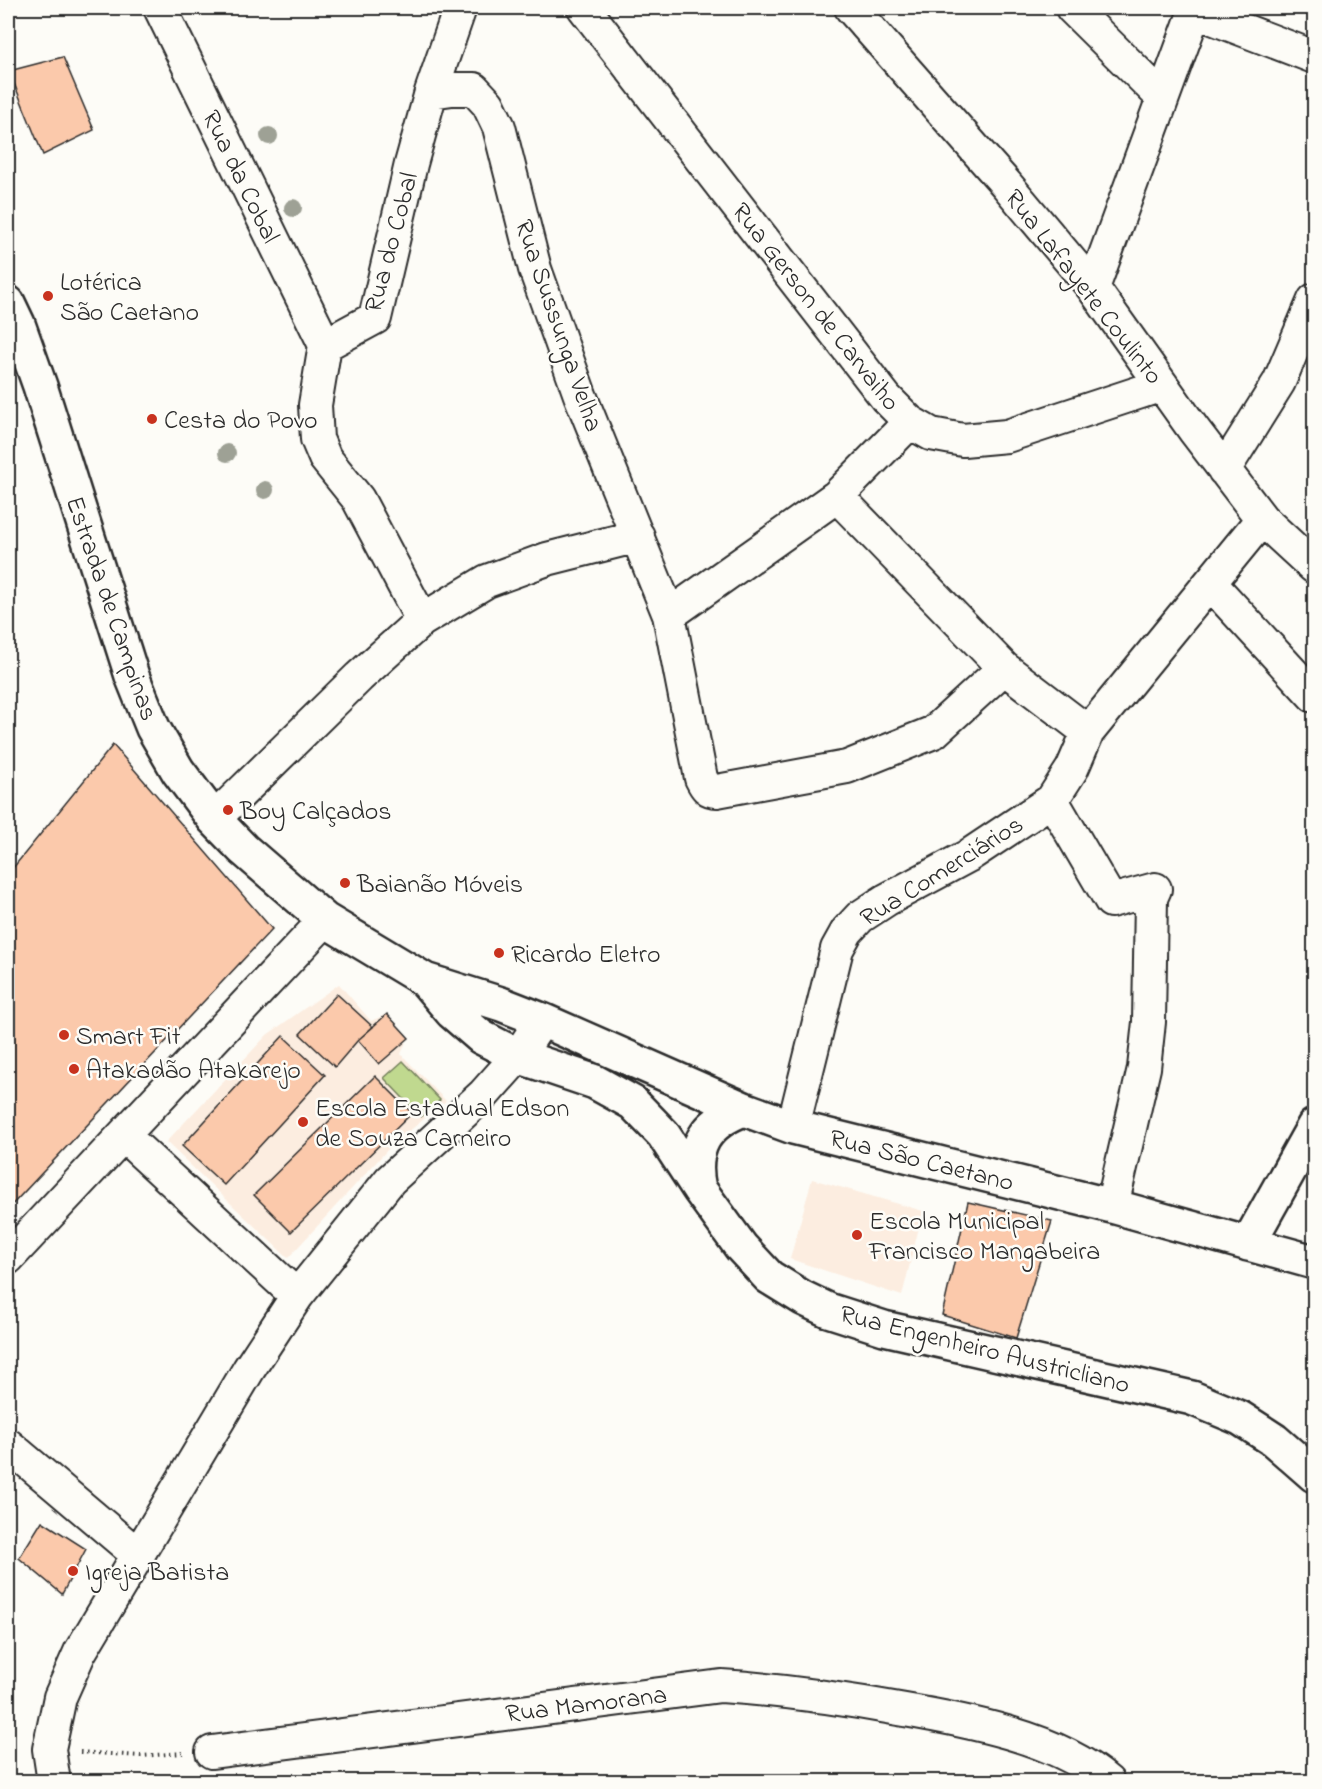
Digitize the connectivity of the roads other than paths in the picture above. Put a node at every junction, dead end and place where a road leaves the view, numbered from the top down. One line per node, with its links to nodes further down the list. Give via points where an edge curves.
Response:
1 (160, 8): 13 (street, Rua da Cobal)
2 (460, 8): 8 (street, Rua do Cobal)
3 (584, 8): 15 (street, Rua Gerson de Carvaiho, via 886,398)
4 (851, 8): 10 (street, Rua Lafayete Coulinto)
5 (1072, 8): 9 (street)
6 (1195, 9): 7 (street); 9 (street)
7 (1314, 57)
8 (431, 92): 13 (street, Rua do Cobal, via 375,318); 19 (street, Rua Sussunga Velha, via 474,89 488,104 499,127 535,269 580,395)
9 (1162, 97): 10 (street)
10 (1093, 288): 14 (street, Rua Lafayete Coulinto)
11 (1314, 300): 16 (street, via 1279,382)
12 (8, 303): 28 (main road, Estrada de Campinas, via 40,386 136,686 153,728 178,771)
13 (325, 345): 23 (street, via 315,405 317,439 325,458 358,499)
14 (1162, 385): 15 (street, Rua Gerson de Carvaiho, via 1007,436 963,440 931,434); 16 (street, Rua Lafayete Coulinto)
15 (910, 422): 17 (street)
16 (1224, 470): 18 (street, Rua Lafayete Coulinto)
17 (837, 496): 22 (street); 24 (street)
18 (1262, 519): 20 (street, Rua Lafayete Coulinto); 21 (street, Rua Comerciários)
19 (638, 536): 22 (street, Rua Sussunga Velha); 23 (street, via 547,559 488,582)
20 (1314, 567)
21 (1210, 583): 25 (street); 26 (street, Rua Comerciários)
22 (669, 615): 24 (street, Rua Sussunga Velha, via 701,778 711,791 847,767 934,732)
23 (422, 620): 28 (street)
24 (1004, 668): 26 (street)
25 (1314, 696)
26 (1088, 732): 27 (street, Rua Comerciários, via 1072,769)
27 (1052, 800): 35 (street, Rua Comerciários, via 968,856 886,900 847,931 837,949); 39 (street, via 1111,901 1155,889 1151,898 1149,1022 1144,1068)
28 (214, 819): 29 (main road, Estrada de Campinas)
29 (325, 920): 30 (main road, Estrada de Campinas); 36 (street)
30 (425, 980): 31 (main road, Estrada de Campinas); 32 (main road, Estrada de Campinas, via 452,1012 481,1037)
31 (542, 1020): 32 (street); 33 (main road, Rua São Caetano)
32 (518, 1056): 37 (main road, Rua Engenheiro Austricliano, via 595,1082 633,1103 663,1134); 44 (street, via 484,1095 390,1180)
33 (744, 1109): 35 (main road, Rua São Caetano); 37 (main road, via 718,1121 703,1139 696,1160)
34 (1314, 1126): 38 (main road)
35 (793, 1127): 39 (main road, Rua São Caetano)
36 (124, 1136): 42 (street); 44 (street)
37 (699, 1189): 46 (main road, Rua Engenheiro Austricliano, via 741,1247 769,1276 828,1310 884,1328 1192,1398 1240,1418 1274,1440)
38 (1274, 1197): 40 (main road); 41 (main road)
39 (1112, 1206): 40 (main road, Rua São Caetano)
40 (1248, 1244): 41 (main road, Rua São Caetano)
41 (1279, 1252): 43 (main road, Rua São Caetano)
42 (8, 1258)
43 (1314, 1262)
44 (297, 1296): 47 (street)
45 (8, 1445): 47 (street)
46 (1314, 1475)
47 (138, 1555): 49 (street, via 80,1652 60,1697 49,1749)
48 (212, 1752): 50 (street, Rua Mamorana, via 721,1686 772,1689 957,1719 1038,1743 1094,1768)
49 (54, 1782)
50 (1108, 1782)

